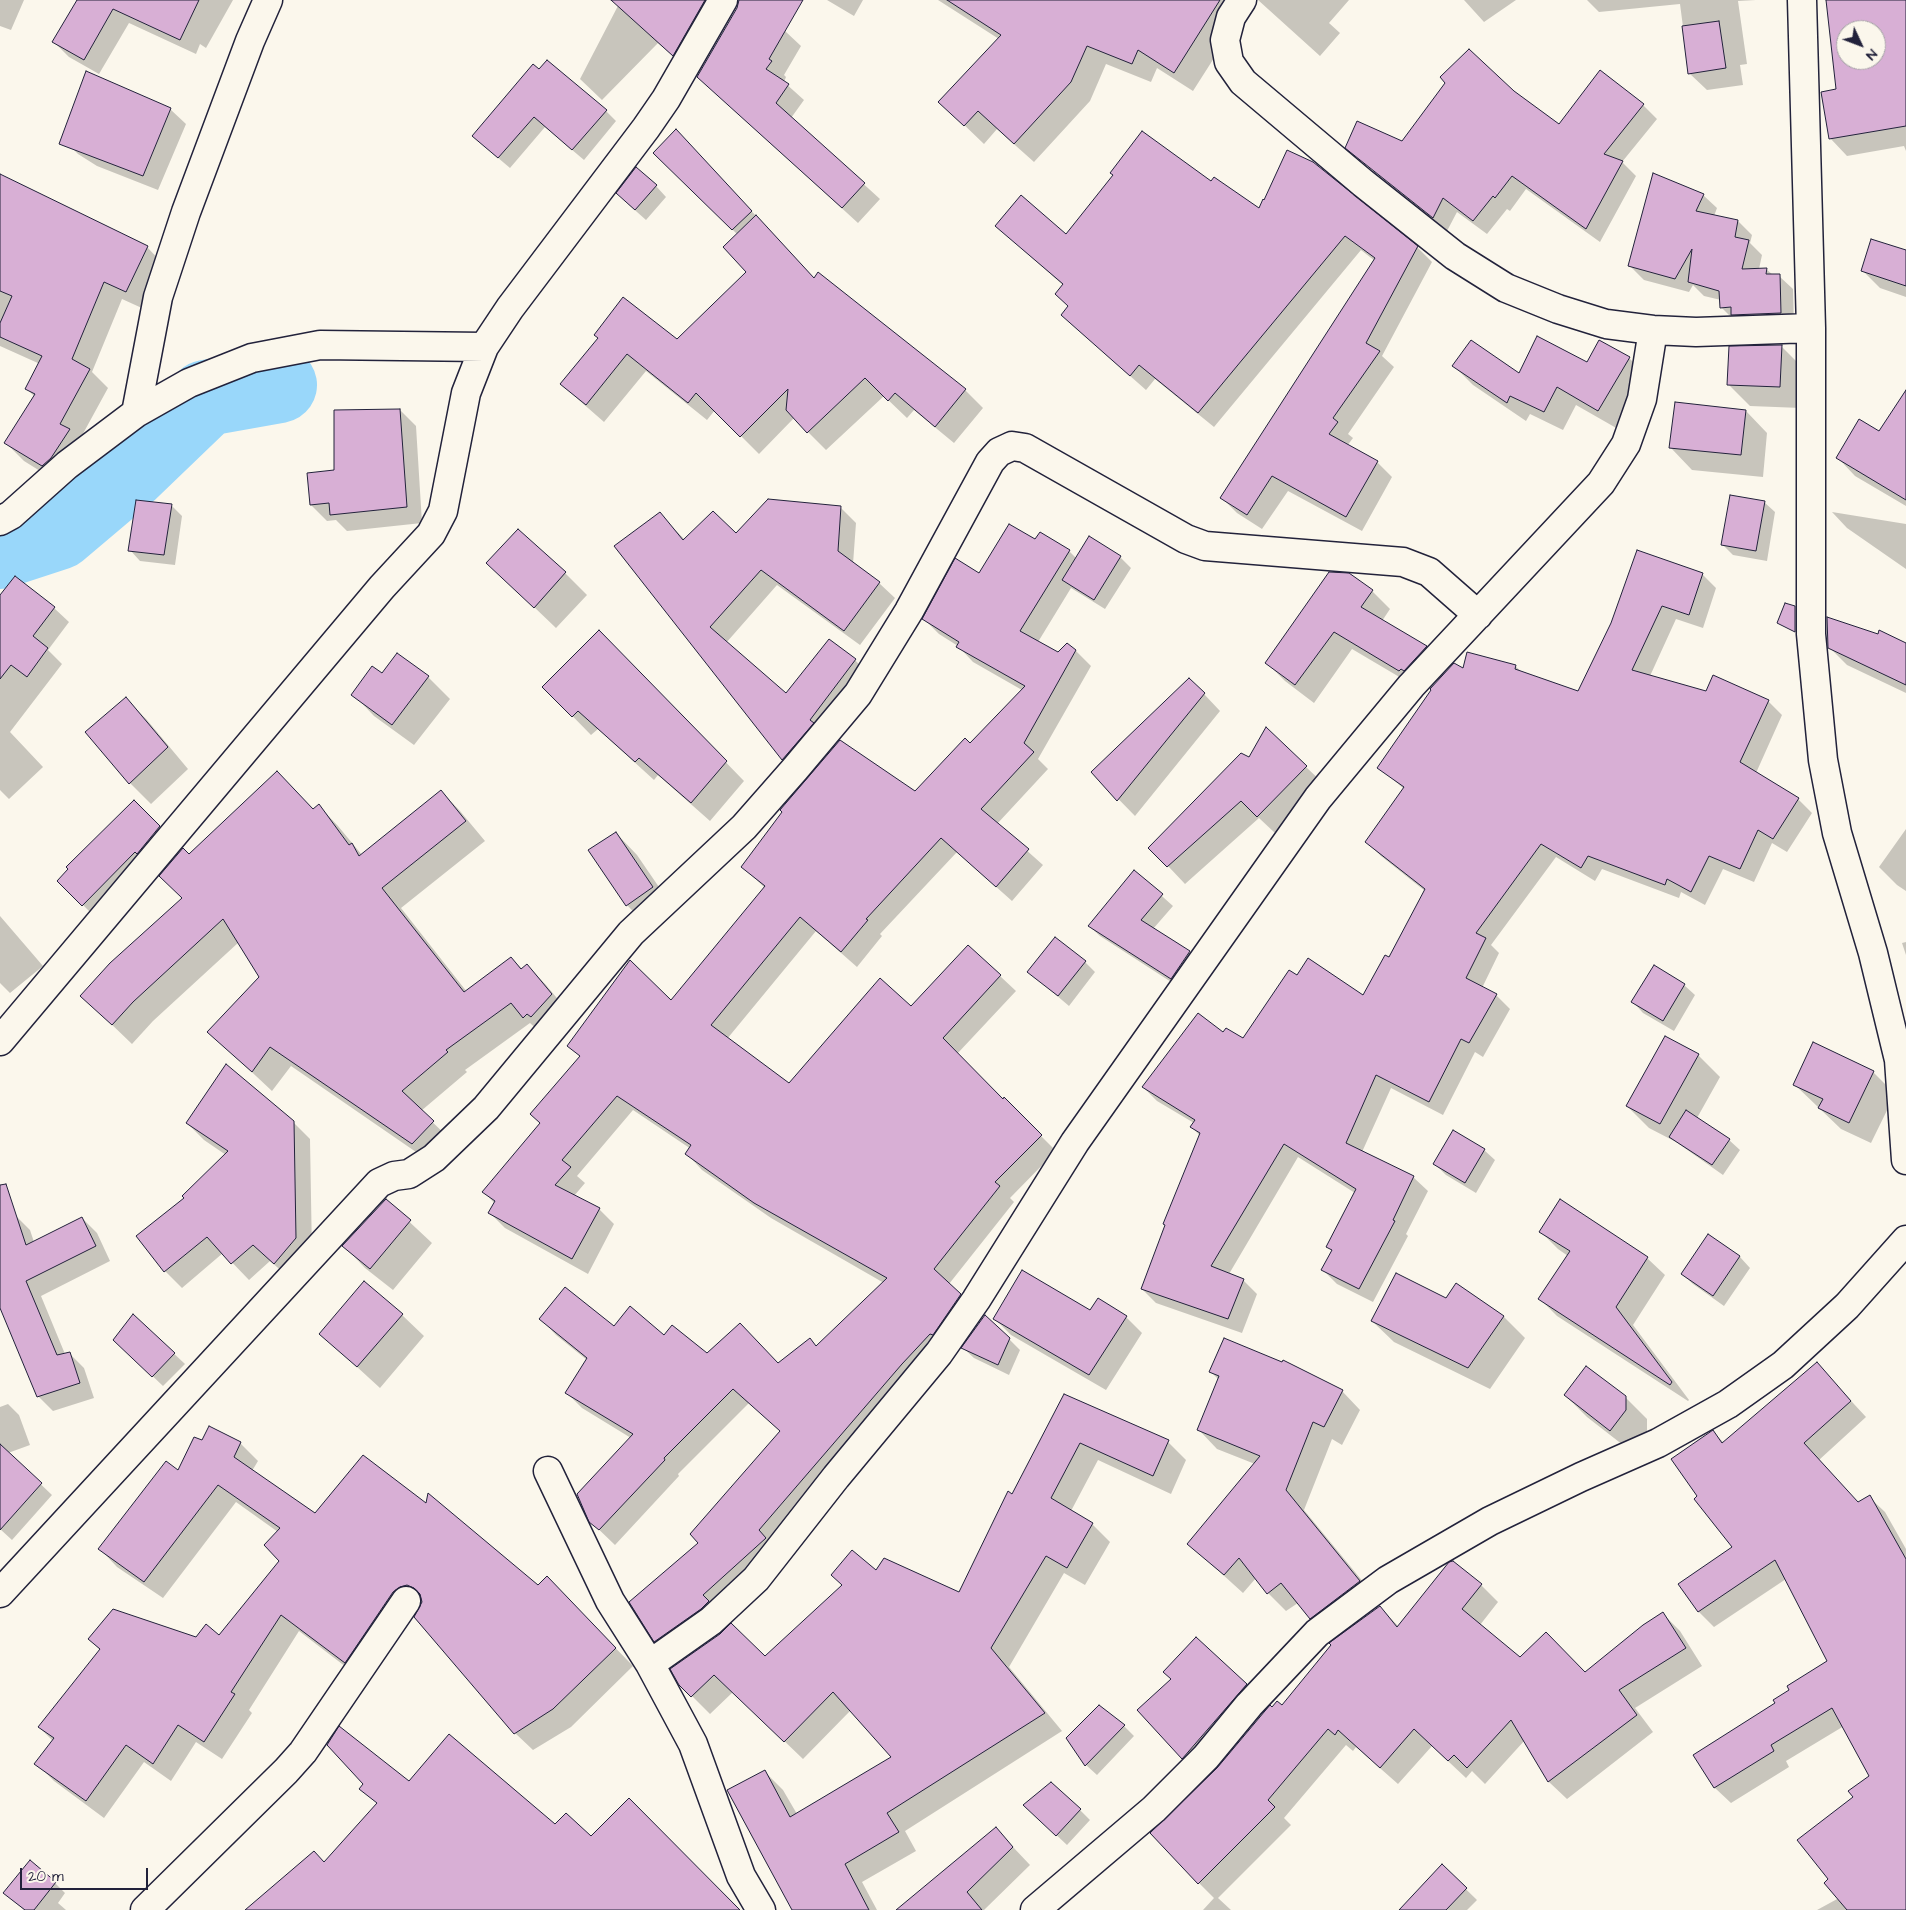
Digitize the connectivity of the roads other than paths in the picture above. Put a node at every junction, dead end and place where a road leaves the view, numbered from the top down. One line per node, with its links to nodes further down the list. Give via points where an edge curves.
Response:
1 (268, 0): 8 (street, via 250,40 158,297)
2 (723, 0): 7 (street, via 666,99)
3 (1242, 0): 6 (street, via 1231,17 1225,40 1229,62 1243,82 1363,183 1455,256 1506,288 1606,324)
4 (1802, 0): 5 (street)
5 (1811, 328): 6 (street, via 1696,332); 12 (street, via 1811,634 1822,760 1837,834 1873,953 1899,1060)
6 (1652, 330): 10 (street, via 1642,399 1626,444 1601,483)
7 (484, 347): 8 (street, via 320,345 252,358 189,383); 11 (street, via 466,393 443,511 431,534 376,593)
8 (136, 413): 9 (street)
9 (0, 521)
10 (1478, 615): 15 (street, via 1429,572 1403,562 1205,546 1186,539 1025,448 1012,446 999,452 990,462 910,611 858,694 795,769 744,827 631,933 486,1108 434,1158 409,1174 379,1183); 17 (street, via 1412,686 1318,798 1075,1142 939,1354 756,1579 711,1621)
11 (0, 1042)
12 (1906, 1160)
13 (1906, 1240): 20 (street, via 1846,1306 1783,1365 1728,1404 1658,1443 1490,1521 1388,1580 1318,1632 1249,1705 1206,1758)
14 (548, 1471): 17 (street, via 610,1601)
15 (0, 1593)
16 (406, 1601): 18 (street, via 303,1752)
17 (650, 1664): 19 (street, via 693,1744 741,1876)
18 (144, 1910)
19 (761, 1910)
20 (1035, 1910)

